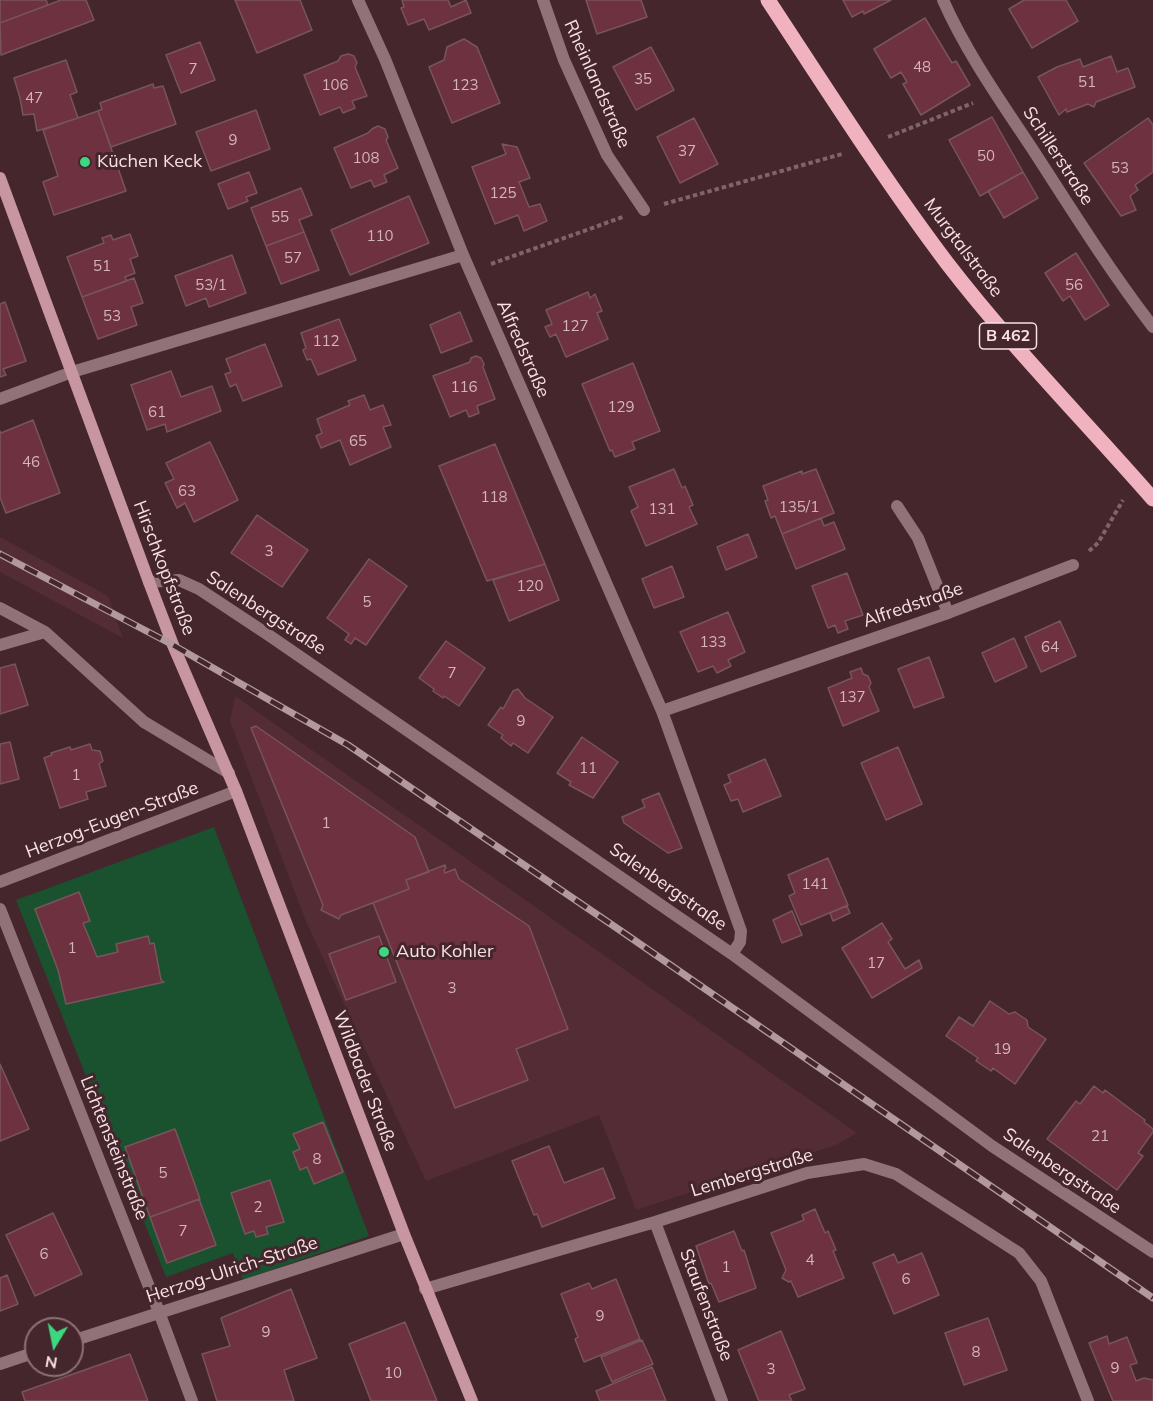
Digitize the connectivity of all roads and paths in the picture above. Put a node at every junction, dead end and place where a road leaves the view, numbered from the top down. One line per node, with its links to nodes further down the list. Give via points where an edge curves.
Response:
1 (358, 0): 10 (street, Alfredstraße)
2 (543, 0): 9 (street, Rheinlandstraße, via 564,60 607,155)
3 (768, 0): 6 (main road, Murgtalstraße / B 462)
4 (943, 0): 5 (street, Schillerstraße)
5 (996, 94): 6 (path); 12 (street, Schillerstraße, via 1121,285)
6 (865, 147): 15 (main road, Murgtalstraße / B 462, via 986,311)
7 (824, 159): 9 (path)
8 (0, 177): 13 (main road, Hirschkopfstraße)
9 (644, 210): 11 (path)
10 (463, 255): 11 (street, Alfredstraße); 13 (street)
11 (470, 271): 24 (street, Alfredstraße)
12 (1153, 327)
13 (72, 372): 14 (street); 19 (main road, Hirschkopfstraße)
14 (0, 399)
15 (1136, 479): 16 (main road, Murgtalstraße / B 462); 18 (path, via 1098,543)
16 (1153, 499)
17 (897, 506): 21 (street, via 918,538)
18 (1073, 565): 21 (street, Alfredstraße)
19 (149, 582): 25 (main road, Hirschkopfstraße); 29 (street, Salenbergstraße, via 179,580 200,589)
20 (0, 608): 22 (street)
21 (948, 613): 24 (street, Alfredstraße)
22 (45, 632): 23 (street); 25 (street, via 144,722)
23 (0, 645)
24 (662, 711): 29 (street, Alfredstraße, via 741,931 740,942)
25 (229, 773): 26 (main road, Wildbader Straße)
26 (237, 791): 27 (street, Herzog-Eugen-Straße); 31 (main road, Wildbader Straße)
27 (0, 882)
28 (0, 909): 34 (street, Lichtensteinstraße)
29 (732, 954): 32 (street, Salenbergstraße, via 992,1146)
30 (655, 1222): 33 (street, Lembergstraße); 40 (street, Staufenstraße); 41 (street, Lembergstraße, via 807,1173 864,1164 896,1174 1019,1253 1041,1281)
31 (404, 1234): 33 (main road, Wildbader Straße); 34 (street, Herzog-Ulrich-Straße)
32 (1153, 1252)
33 (425, 1289): 39 (main road, Wildbader Straße)
34 (159, 1312): 35 (street, Herzog-Ulrich-Straße); 38 (street, Lichtensteinstraße)
35 (84, 1337)
36 (24, 1356): 37 (street)
37 (0, 1364)
38 (192, 1401)
39 (472, 1401)
40 (722, 1401)
41 (1088, 1401)

